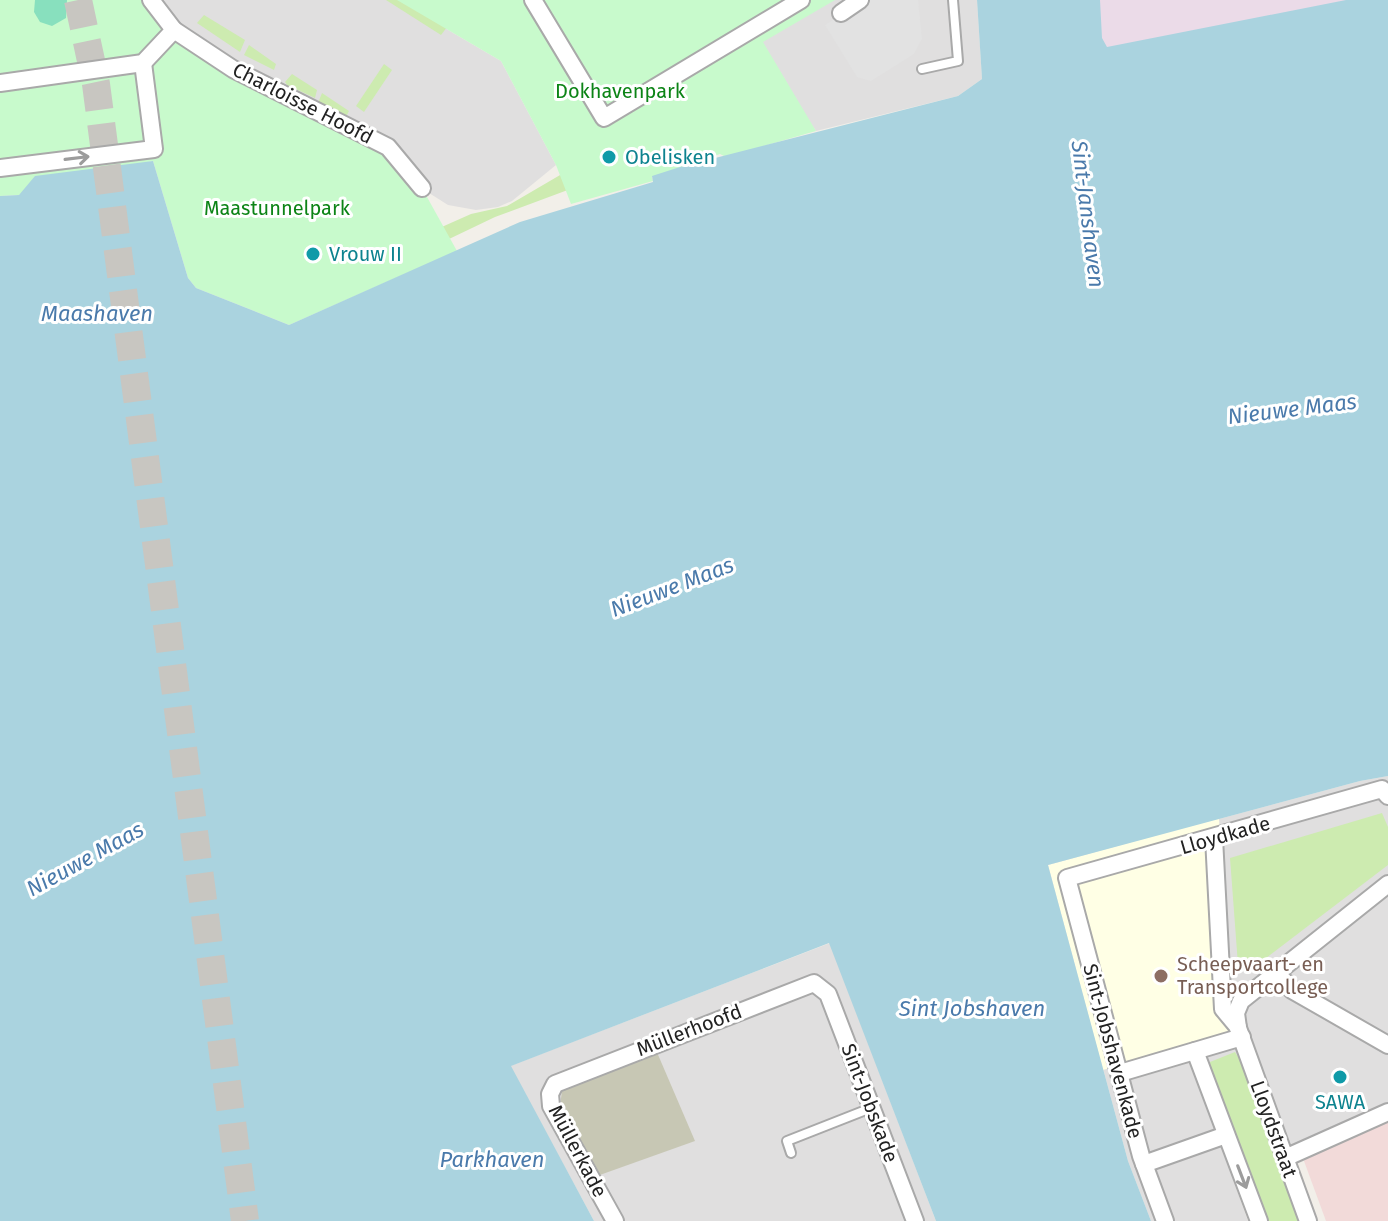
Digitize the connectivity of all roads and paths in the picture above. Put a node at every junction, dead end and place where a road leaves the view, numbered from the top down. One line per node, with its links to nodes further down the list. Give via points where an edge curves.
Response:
1 (151, 0): 7 (street, Charloisse Hoofd)
2 (533, 0): 3 (street, via 604,118)
3 (801, 0)
4 (860, 0): 6 (street)
5 (953, 0): 9 (lane, via 958,61)
6 (841, 13)
7 (174, 30): 8 (street); 12 (street, Charloisse Hoofd, via 233,69 388,147)
8 (143, 63): 10 (street); 11 (street, one-way to 8, via 154,149)
9 (922, 69)
10 (0, 83)
11 (0, 168)
12 (422, 188)
13 (1385, 793): 14 (street, Lloydkade)
14 (1214, 838): 15 (street, Lloydkade); 19 (street, Lloydstraat, via 1223,1009)
15 (1067, 878): 22 (street, Sint-Jobshavenkade)
16 (1388, 884): 17 (street)
17 (1275, 971): 19 (street, via 1241,1001 1236,1013); 20 (street, via 1292,990)
18 (822, 986): 23 (street, Müllerhoofd, via 811,984); 24 (street, Sint-Jobskade)
19 (1240, 1033): 21 (street); 28 (street, Lloydstraat)
20 (1388, 1045)
21 (1195, 1051): 22 (street); 26 (street)
22 (1120, 1073): 29 (street, Sint-Jobshavenkade)
23 (557, 1082): 30 (street, Müllerkade, via 551,1106)
24 (872, 1108): 27 (lane, via 787,1141); 31 (street, Sint-Jobskade)
25 (1388, 1112): 28 (street)
26 (1226, 1135): 29 (street); 33 (street, one-way to 33)
27 (791, 1153)
28 (1285, 1158): 34 (street, Lloydstraat)
29 (1144, 1164): 32 (street, Sint-Jobshavenkade)
30 (615, 1221)
31 (915, 1221)
32 (1165, 1221)
33 (1259, 1221)
34 (1308, 1221)

